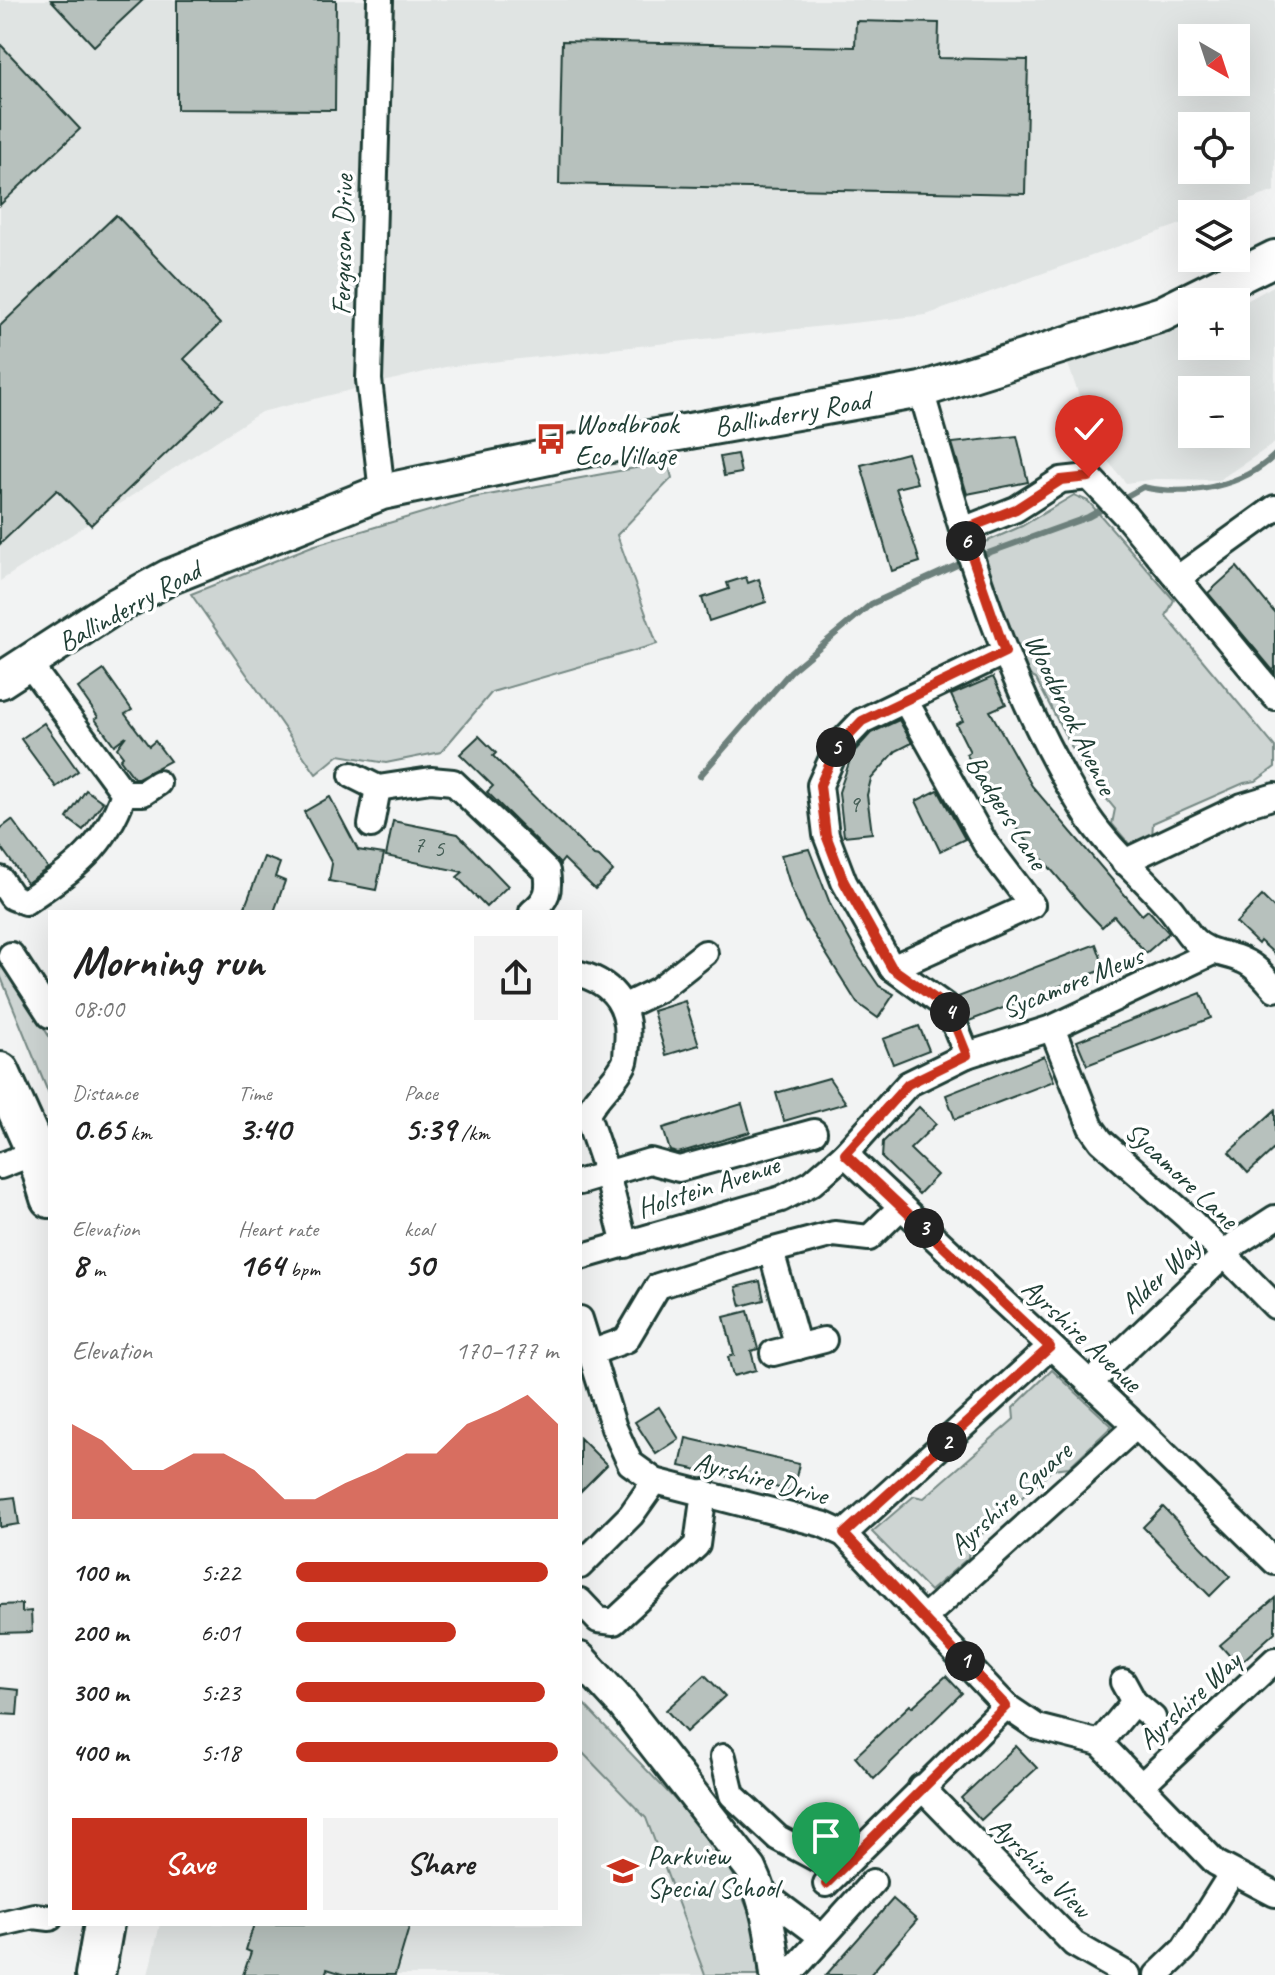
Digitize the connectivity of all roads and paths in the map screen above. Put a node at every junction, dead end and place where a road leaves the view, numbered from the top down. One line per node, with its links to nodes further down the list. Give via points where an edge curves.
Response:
1 (380, 0): 4 (street, Ferguson Drive, via 369,380)
2 (1275, 258): 3 (main road, Ballinderry Road, via 1162,314)
3 (921, 390): 4 (main road, Ballinderry Road, via 582,450); 6 (street, Woodbrook Avenue)
4 (382, 492): 9 (main road, Ballinderry Road, via 169,577)
5 (1275, 508): 7 (street)
6 (966, 538): 7 (street, via 1061,480 1089,477); 8 (street, Woodbrook Avenue)
7 (1178, 578): 11 (street)
8 (1005, 652): 12 (street); 19 (street, Woodbrook Avenue, via 1044,738 1089,818)
9 (29, 664): 10 (main road, Ballinderry Road); 16 (street)
10 (0, 681)
11 (1275, 697)
12 (905, 700): 25 (street, via 862,721 837,747 820,785 826,835 844,882); 25 (street, Badgers Lane, via 985,843 1032,905)
13 (352, 775): 15 (street)
14 (158, 783): 16 (street, via 143,793)
15 (378, 788): 18 (street); 21 (street, via 453,782 547,871 550,888)
16 (124, 793): 20 (street, via 116,815 87,856 64,875 25,902 12,897)
17 (1275, 796): 19 (street, via 1242,806)
18 (371, 825)
19 (1124, 862): 23 (street, Woodbrook Avenue)
20 (0, 879)
21 (534, 910)
22 (705, 953): 28 (street, via 658,990)
23 (1211, 953): 27 (street, Woodbrook Avenue, via 1244,961); 30 (street, Sycamore Mews)
24 (11, 955): 29 (street)
25 (892, 968): 31 (street, via 948,1008)
26 (582, 975): 28 (street, via 615,992)
27 (1275, 989)
28 (623, 1007): 37 (street, via 629,1023 625,1063 587,1115)
29 (48, 1012)
30 (1052, 1028): 31 (street, Sycamore Mews); 45 (street, Sycamore Lane, via 1101,1141)
31 (967, 1055): 35 (street, Sycamore Mews, via 908,1084)
32 (0, 1072): 34 (main road)
33 (814, 1132): 37 (street, via 679,1169 650,1161)
34 (36, 1152): 36 (street); 39 (main road)
35 (845, 1154): 40 (street, Ayrshire Avenue); 42 (street, Holstein Avenue, via 812,1183 781,1199)
36 (0, 1166)
37 (607, 1174): 38 (street); 42 (street)
38 (582, 1181)
39 (48, 1191)
40 (901, 1207): 43 (street, via 869,1238 834,1234); 50 (street, Ayrshire Avenue)
41 (1275, 1218): 45 (street, Alder Way)
42 (625, 1245): 44 (street, Holstein Avenue)
43 (771, 1251): 47 (street, via 658,1286 626,1340); 49 (street)
44 (582, 1256)
45 (1224, 1256): 46 (street, Sycamore Lane); 52 (street, Alder Way)
46 (1275, 1306)
47 (584, 1337): 54 (street, Ayrshire Drive, via 630,1463)
48 (824, 1340): 49 (street)
49 (798, 1347): 51 (street)
50 (1050, 1347): 52 (street, Ayrshire Avenue); 56 (street)
51 (773, 1353)
52 (1090, 1383): 53 (street, Ayrshire Avenue)
53 (1136, 1426): 57 (street, Ayrshire Avenue); 60 (street, Ayrshire Square)
54 (655, 1481): 55 (street, Ayrshire Drive); 58 (street, via 631,1515)
55 (704, 1492): 56 (street, Ayrshire Drive); 59 (street, via 697,1545 614,1622 598,1620)
56 (844, 1534): 60 (street, Ayrshire Drive)
57 (1275, 1562)
58 (582, 1564)
59 (582, 1603)
60 (925, 1617): 63 (street, Ayrshire Drive)
61 (582, 1660): 71 (street, via 701,1804 751,1869)
62 (1275, 1660): 67 (street, Ayrshire Way)
63 (1006, 1706): 65 (street, Ayrshire Drive, via 1037,1727); 68 (street)
64 (1153, 1718): 65 (street, via 1128,1692)
65 (1100, 1743): 67 (street, Ayrshire Drive)
66 (723, 1757): 68 (street, via 732,1795 778,1838 832,1877)
67 (1143, 1784): 69 (street, Ayrshire Drive, via 1216,1863)
68 (921, 1787): 79 (street, Ayrshire View, via 1074,1944)
69 (1232, 1873): 72 (street, Ayrshire Drive); 80 (street, via 1184,1949)
70 (873, 1882): 76 (street)
71 (762, 1892): 76 (street); 77 (street)
72 (1275, 1894)
73 (48, 1918): 74 (street)
74 (0, 1924)
75 (100, 1926): 78 (main road)
76 (822, 1937): 77 (street)
77 (785, 1971)
78 (95, 1975)
79 (1128, 1975)
80 (1157, 1975)

